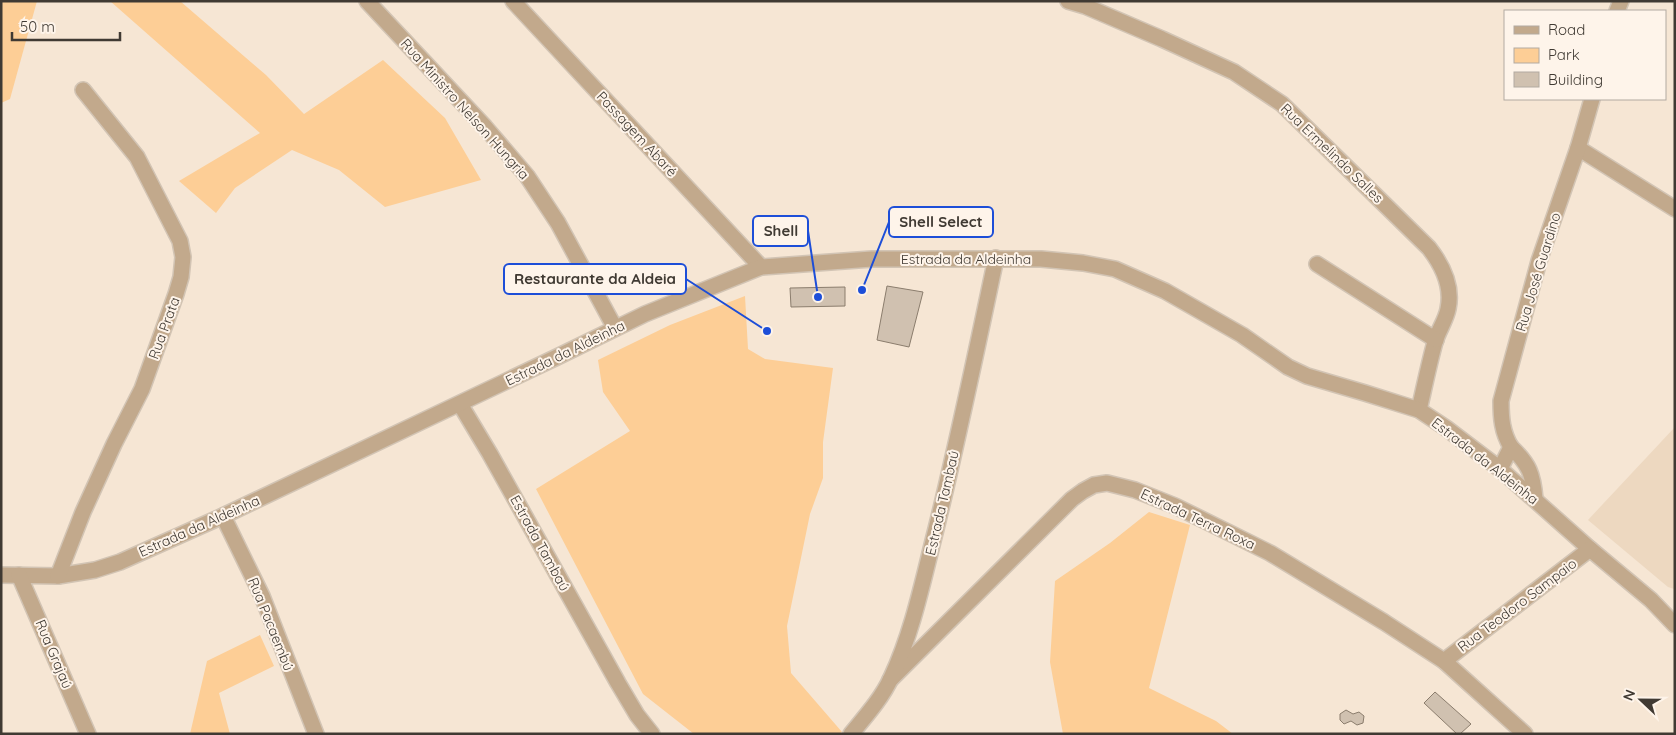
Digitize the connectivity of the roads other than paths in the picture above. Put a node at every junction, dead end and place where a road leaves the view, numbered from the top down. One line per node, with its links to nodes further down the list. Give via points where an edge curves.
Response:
1 (367, 1): 11 (street, Rua Ministro Nelson Hungria, via 528,176 558,223)
2 (513, 1): 10 (street, Passagem Abaré)
3 (1068, 1): 12 (street, Rua Ermelindo Salles, via 1162,38 1234,72 1282,104 1437,258 1450,291 1448,310)
4 (84, 90): 22 (street, Rua Prata, via 137,157 180,241 184,256 176,294 142,389 95,486)
5 (1592, 100): 6 (street, Rua José Guardino)
6 (1578, 148): 7 (street); 15 (street, Rua José Guardino, via 1539,261 1501,401 1501,423)
7 (1675, 209)
8 (996, 258): 10 (street, Estrada da Aldeinha, via 872,259); 14 (street, Estrada da Aldeinha, via 1041,259 1115,269 1165,291 1307,376); 25 (street, Estrada Tambaú, via 916,609)
9 (1317, 264): 12 (street)
10 (761, 267): 11 (street, Estrada da Aldeinha)
11 (615, 328): 13 (street, Estrada da Aldeinha)
12 (1436, 340): 14 (street, Rua Ermelindo Salles)
13 (460, 404): 18 (street, Estrada da Aldeinha); 28 (street, Estrada Tambaú, via 618,683)
14 (1419, 410): 16 (street, Estrada da Aldeinha)
15 (1511, 447): 16 (street); 17 (street, Rua José Guardino, via 1524,460 1533,480)
16 (1500, 469): 17 (street, Estrada da Aldeinha)
17 (1535, 499): 19 (street, Estrada da Aldeinha)
18 (223, 516): 22 (street, Estrada da Aldeinha, via 120,562); 27 (street, Rua Pacaembú, via 262,596)
19 (1590, 549): 23 (street, Estrada da Aldeinha); 24 (street, Rua Teodoro Sampaio)
20 (1, 574): 21 (street, Estrada da Aldeinha)
21 (19, 575): 22 (street, Estrada da Aldeinha); 26 (street, Rua Grajaú)
22 (58, 576)
23 (1674, 622)
24 (1444, 661): 25 (street, Estrada Terra Roxa, via 1270,553 1175,506 1107,483 1088,488 1072,499); 30 (street, Estrada Terra Roxa)
25 (890, 680): 29 (street, Estrada Tambaú)
26 (88, 734)
27 (316, 734)
28 (652, 734)
29 (851, 734)
30 (1525, 734)

